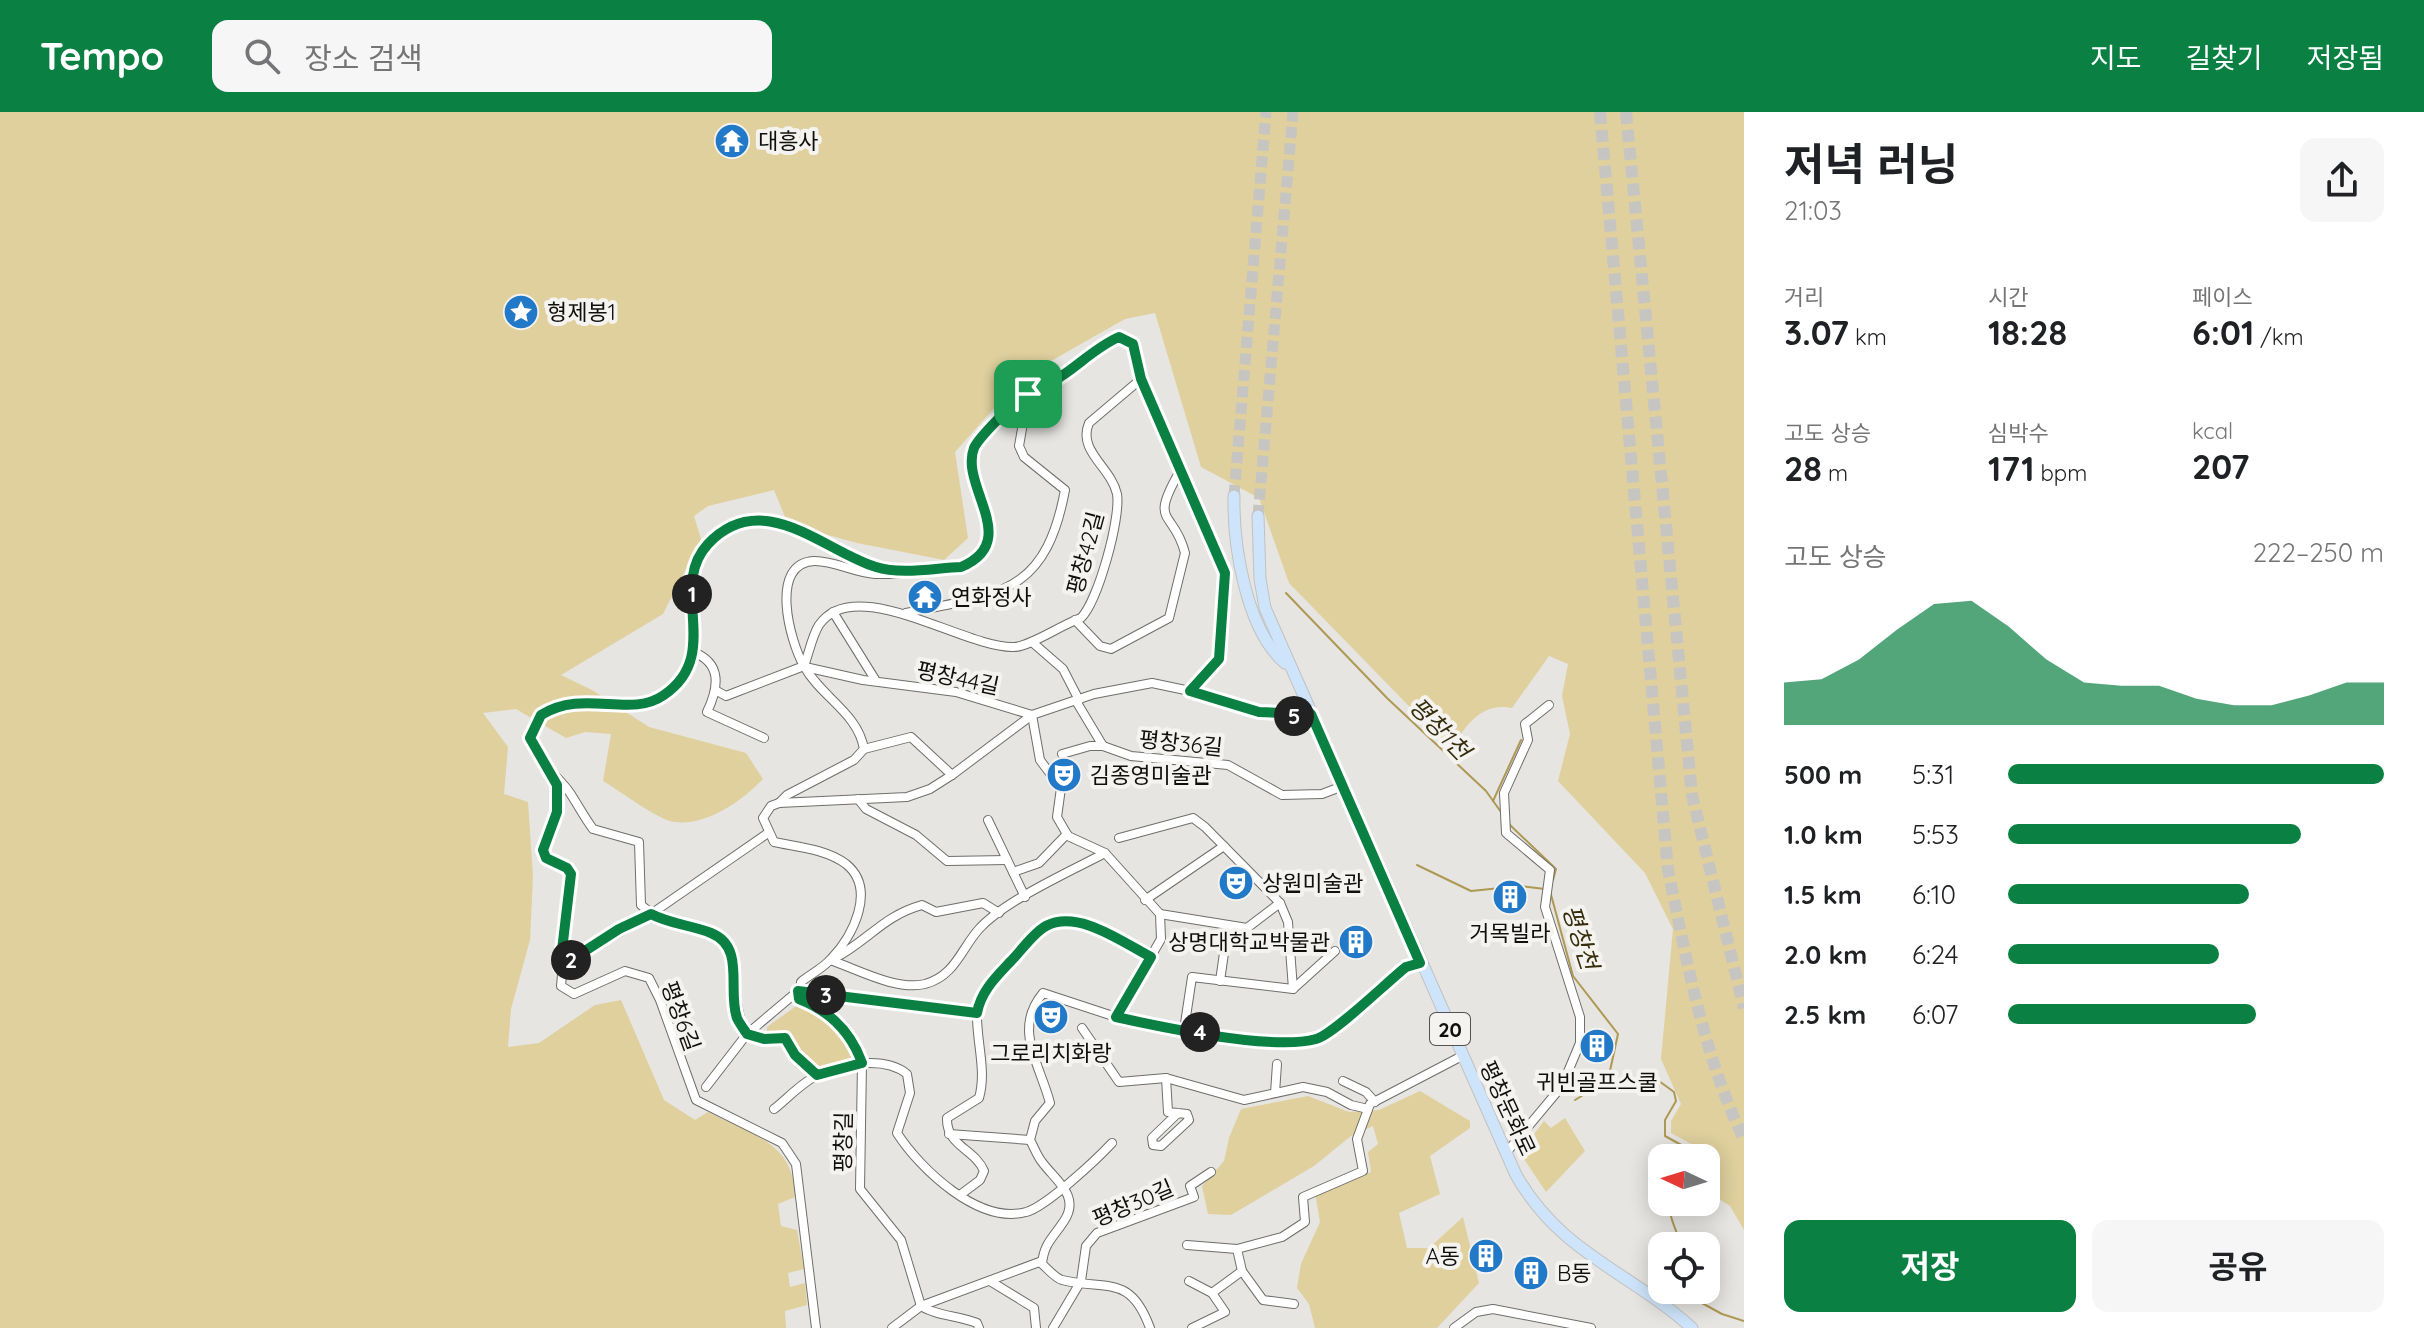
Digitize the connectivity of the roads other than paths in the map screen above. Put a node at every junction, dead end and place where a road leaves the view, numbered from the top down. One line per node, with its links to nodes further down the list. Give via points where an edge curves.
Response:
1 (1141, 379): 2 (street, via 1133,344 1119,337); 3 (street); 9 (street, 평창42길, via 1084,433 1088,449 1109,472 1117,496 1099,584 1088,611)
2 (1028, 394): 6 (street, via 975,444 972,477 988,509 988,534 980,554 961,567); 8 (street, 평창42길, via 1019,446 1024,457 1065,490 1059,519 1037,562 1022,581 1000,594)
3 (1180, 471): 9 (street, 평창42길, via 1165,497 1164,512 1185,553 1169,618 1111,649 1100,646); 16 (street, via 1225,573 1219,659)
4 (1234, 496): 13 (main road, 평창문화로 / 20, via 1233,535 1247,591 1273,653)
5 (1258, 516): 13 (main road, 평창문화로 / 20, via 1265,608)
6 (912, 569): 11 (street, via 879,568 814,534 782,524 738,526 708,544 693,571); 12 (street, via 875,574 814,561 800,565 784,594)
7 (833, 612): 8 (street, 평창42길, via 853,606); 12 (street, via 818,627); 14 (street)
8 (905, 613): 10 (street, 평창42길, via 994,646)
9 (1075, 620): 10 (street, 평창42길)
10 (1032, 642): 17 (street, via 1063,669)
11 (693, 652): 15 (street, via 707,657 716,670); 26 (street, via 677,684 653,702 575,702 541,715 531,731 531,744)
12 (804, 666): 14 (street, 평창44길); 15 (street, via 726,696); 23 (street, via 861,731)
13 (1289, 667): 19 (main road, 평창문화로 / 20)
14 (876, 681): 20 (street, 평창44길, via 956,692)
15 (717, 691): 21 (street, via 707,712)
16 (1190, 691): 17 (street, via 1152,683); 19 (street, via 1259,712)
17 (1077, 701): 20 (street); 22 (street)
18 (1549, 705): 73 (street, via 1525,724 1528,740 1504,793 1506,833 1550,870 1545,907 1580,1017 1580,1043 1562,1086)
19 (1311, 714): 27 (main road, 평창문화로 / 20)
20 (1032, 715): 25 (street); 32 (street, via 1040,760 1061,788 1057,817)
21 (764, 738)
22 (1103, 746): 24 (street, 평창36길); 27 (street, 평창36길, via 1131,756 1228,765 1276,794 1322,794)
23 (864, 749): 25 (street, via 911,737); 29 (street)
24 (1062, 754)
25 (952, 775): 28 (street, via 907,797)
26 (556, 778): 42 (street, via 593,829 639,842 641,905); 49 (street, via 559,804 543,850 546,858 571,874)
27 (1343, 786): 48 (main road, 평창문화로 / 20)
28 (858, 799): 29 (street); 36 (street, via 947,861)
29 (779, 803): 31 (street, via 763,818)
30 (988, 820): 36 (street)
31 (768, 833): 42 (street); 47 (street, via 774,842 820,851 847,865 860,884 860,907 852,929)
32 (1067, 834): 35 (street); 37 (street, via 1039,863)
33 (1119, 838): 34 (street, via 1193,818)
34 (1224, 846): 39 (street); 40 (street)
35 (1105, 853): 38 (street); 39 (street)
36 (1007, 860): 37 (street)
37 (1013, 872): 38 (street)
38 (1025, 897): 41 (street)
39 (1145, 900): 43 (street)
40 (1280, 903): 44 (street, via 1247,928); 51 (street, via 1288,922)
41 (999, 913): 47 (street, via 983,903 936,912 922,905 895,913); 47 (street, via 980,927 947,974 923,984 900,984)
42 (651, 914): 49 (street); 57 (street, via 712,933 726,944 733,960 737,1017)
43 (1160, 914): 44 (street); 46 (street, via 1161,939)
44 (1228, 925): 50 (street)
45 (1335, 951): 51 (street)
46 (1151, 957): 53 (street, via 1082,923 1062,919 1044,927 990,984); 54 (street)
47 (830, 960): 52 (street, via 801,982)
48 (1420, 963): 56 (street, via 1406,967 1318,1039 1284,1043); 58 (main road, 평창문화로 / 20)
49 (560, 967): 87 (street, 평창6길, via 561,986 574,994 625,971 649,978 696,1100 789,1151 798,1178)
50 (1220, 981): 51 (street); 56 (street, via 1192,977)
51 (1293, 989)
52 (798, 991): 53 (street); 57 (street); 59 (street, via 799,999 834,1018)
53 (977, 1013): 70 (street, via 983,1085 979,1098 947,1118)
54 (1116, 1017): 56 (street); 71 (street, via 1043,993 1030,1009 1026,1032 1050,1103 1035,1121)
55 (1082, 1028): 62 (street, via 1119,1082)
56 (1184, 1030)
57 (747, 1034): 61 (street, via 785,1038); 64 (street)
58 (1462, 1056): 66 (street); 73 (main road, 평창문화로 / 20)
59 (862, 1063): 61 (street); 76 (street, via 895,1065 907,1074 910,1093 897,1133 915,1161); 86 (street, 평창길 / 평창길, via 860,1189 901,1240)
60 (1277, 1064): 65 (street)
61 (817, 1075): 67 (street)
62 (1166, 1078): 65 (street, via 1244,1100); 69 (street, via 1168,1112)
63 (1343, 1081): 66 (street)
64 (706, 1087)
65 (1275, 1093): 68 (street, via 1303,1087)
66 (1375, 1102): 68 (street)
67 (774, 1109)
68 (1368, 1109): 78 (street, via 1357,1139 1363,1171 1303,1197 1305,1222 1282,1237)
69 (1178, 1113): 69 (street, via 1189,1120 1161,1146 1153,1145 1152,1138)
70 (949, 1134): 71 (street); 76 (street, via 984,1171)
71 (1030, 1140): 75 (street)
72 (1112, 1143): 75 (street, via 1086,1171)
73 (1506, 1153): 96 (main road, 평창문화로 / 20, via 1527,1193 1561,1234)
74 (1211, 1172): 82 (street, 평창30길, via 1190,1186 1194,1197 1097,1233 1086,1246)
75 (1064, 1184): 76 (street, via 1028,1212 995,1214); 79 (street, 평창30길, via 1069,1202 1065,1220 1044,1247)
76 (960, 1195)
77 (1187, 1245): 78 (street)
78 (1237, 1249): 80 (street)
79 (1042, 1261): 81 (street); 82 (street, via 1060,1279)
80 (1242, 1271): 84 (street); 85 (street, via 1263,1300)
81 (990, 1281): 86 (street); 90 (street, via 1034,1308)
82 (1081, 1281): 91 (street, 평창30길); 92 (street, via 1124,1290)
83 (1189, 1281): 84 (street)
84 (1212, 1293): 93 (street, via 1225,1312)
85 (1294, 1304)
86 (921, 1306): 88 (street); 89 (street, via 957,1314)
87 (816, 1328)
88 (892, 1328)
89 (979, 1328)
90 (1036, 1328)
91 (1053, 1328)
92 (1150, 1328)
93 (1192, 1328)
94 (1454, 1328): 95 (street, via 1476,1312 1493,1309)
95 (1591, 1328)
96 (1692, 1328)

